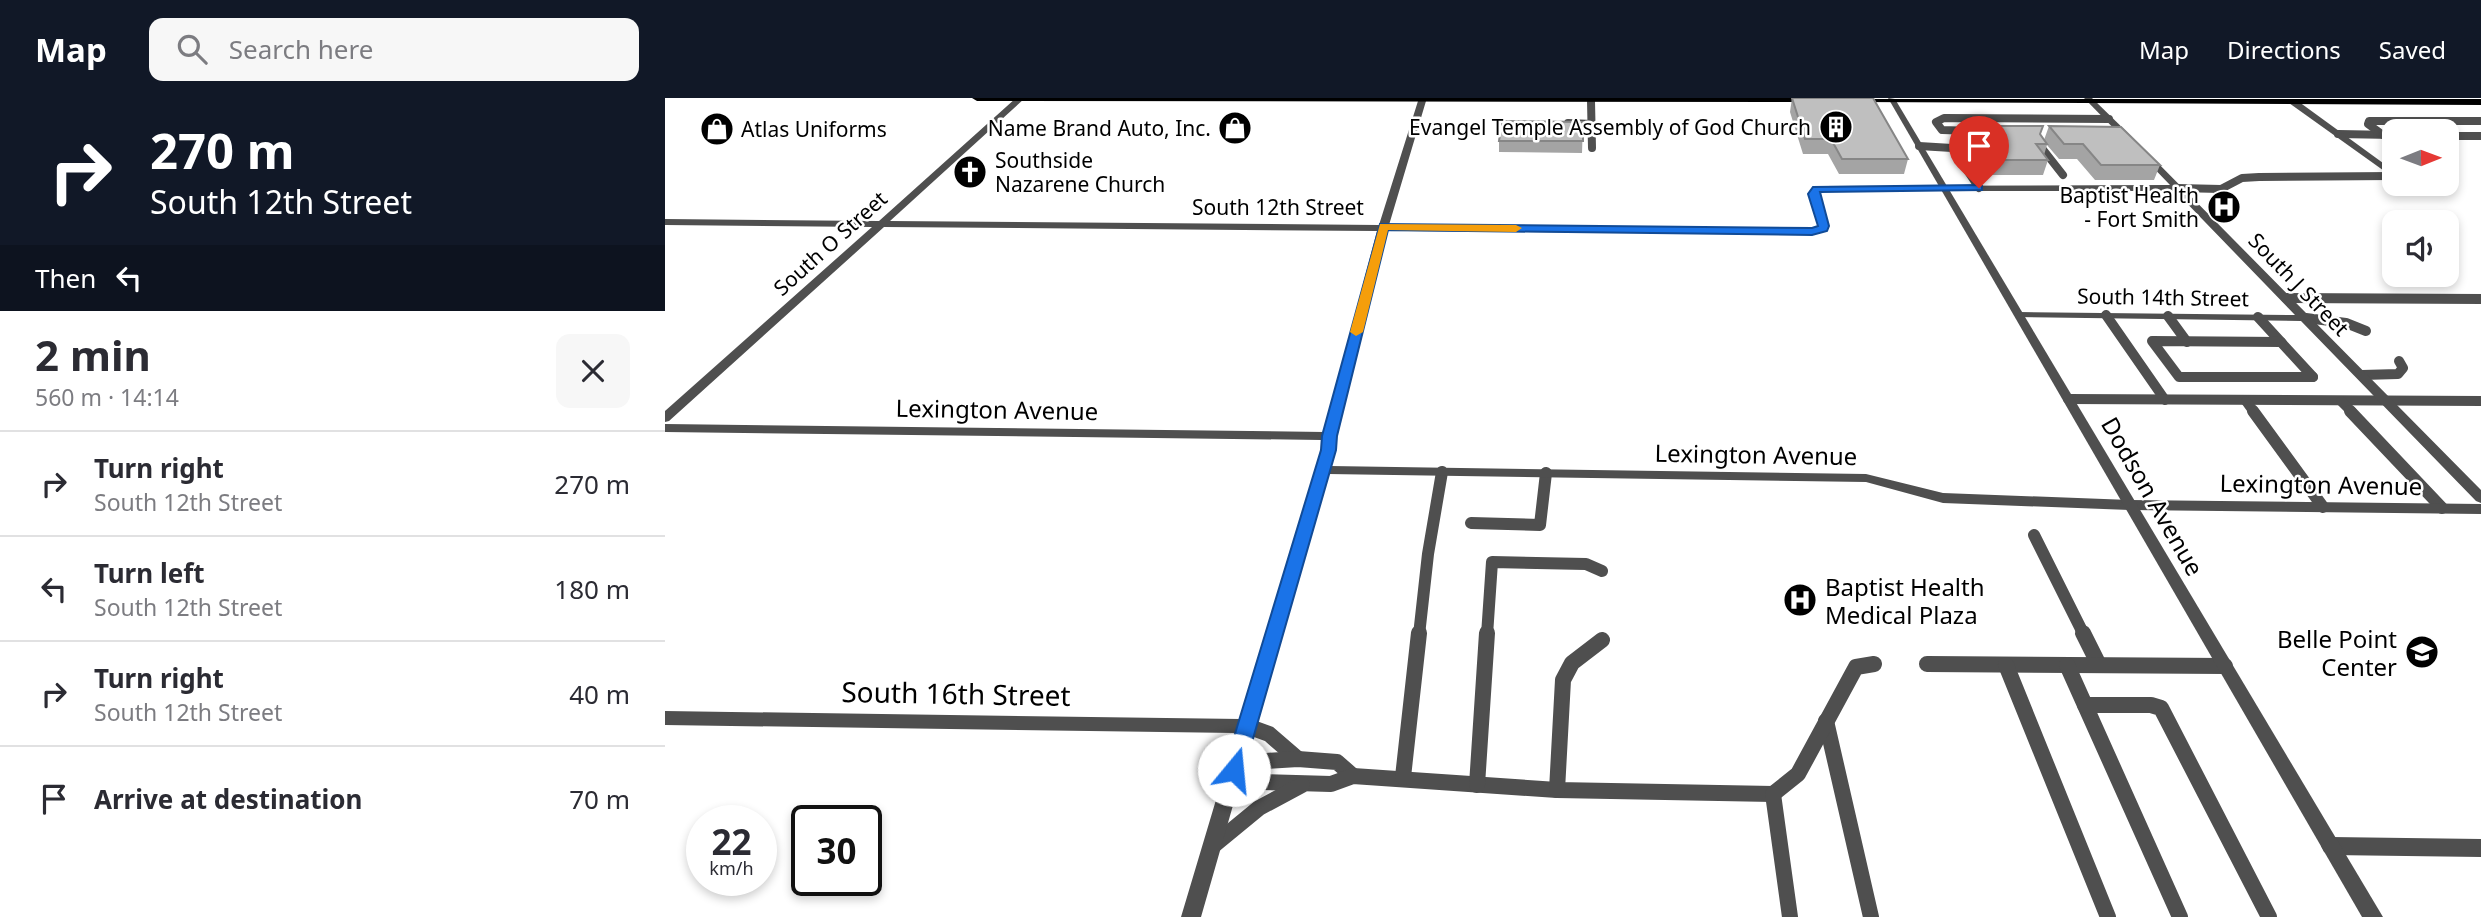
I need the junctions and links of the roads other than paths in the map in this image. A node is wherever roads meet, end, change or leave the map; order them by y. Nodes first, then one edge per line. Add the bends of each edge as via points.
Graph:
1 (977, 98) edge
2 (1021, 98) edge
3 (1198, 99) edge
4 (1393, 99) edge
5 (1565, 99) edge
6 (1770, 99) edge
7 (1823, 99) edge
8 (1836, 99) edge
9 (1891, 99) edge
10 (1961, 100) edge
11 (2089, 100) edge
12 (2190, 100) edge
13 (2248, 100) edge
14 (2290, 100) edge
15 (1422, 101) junction
16 (1591, 101) junction
17 (2481, 102) edge
18 (2085, 119) junction
19 (2382, 121) edge
20 (2459, 121) edge
21 (2481, 121) edge
22 (1556, 123) edge
23 (1592, 124) junction
24 (2112, 127) junction
25 (1988, 131) edge
26 (2096, 131) edge
27 (2338, 134) junction
28 (2382, 134) edge
29 (2382, 135) edge
30 (2459, 135) edge
31 (2481, 136) edge
32 (1919, 146) junction
33 (2041, 147) edge
34 (1592, 148) dead end
35 (2382, 166) edge
36 (2382, 175) edge
37 (2068, 181) junction
38 (1945, 188) junction
39 (1979, 188) junction
40 (2178, 188) junction
41 (665, 222) edge
42 (880, 225) junction
43 (1384, 227) junction
44 (2286, 298) junction
45 (2481, 299) edge
46 (2019, 315) junction
47 (2106, 315) junction
48 (2168, 316) junction
49 (2258, 317) junction
50 (2306, 318) junction
51 (2366, 331) dead end
52 (2187, 342) junction
53 (2281, 342) junction
54 (2399, 361) dead end
55 (2361, 375) junction
56 (2068, 398) junction
57 (2165, 400) junction
58 (2246, 401) junction
59 (2341, 401) junction
60 (2386, 401) junction
61 (2481, 401) edge
62 (665, 418) edge
63 (665, 428) edge
64 (1329, 436) junction
65 (1322, 470) junction
66 (1442, 472) junction
67 (1546, 473) junction
68 (2481, 498) edge
69 (2130, 505) junction
70 (2323, 507) junction
71 (2442, 508) junction
72 (2481, 509) edge
73 (1471, 523) dead end
74 (2034, 535) dead end
75 (1602, 571) dead end
76 (1602, 640) dead end
77 (1874, 664) dead end
78 (1927, 664) dead end
79 (2006, 665) junction
80 (2067, 665) junction
81 (2099, 665) junction
82 (2225, 666) junction
83 (2085, 705) junction
84 (665, 718) edge
85 (1826, 721) junction
86 (1247, 726) junction
87 (1299, 759) junction
88 (1252, 769) junction
89 (1234, 770) junction
90 (1353, 776) junction
91 (1403, 777) junction
92 (1305, 783) junction
93 (1477, 785) junction
94 (1557, 790) junction
95 (1773, 794) junction
96 (2331, 846) junction
97 (1211, 848) junction
98 (2481, 848) edge
99 (1191, 917) edge
100 (1790, 917) edge
101 (1871, 917) edge
102 (2108, 917) edge
103 (2180, 917) edge
104 (2269, 917) edge
105 (2373, 917) edge

1 - 2 main road
2 - 3 main road
2 - 42 street, South O Street
3 - 4 main road
4 - 15 main road
5 - 15 main road
5 - 16 main road
6 - 7 main road
6 - 16 main road
8 - 9 main road
9 - 10 main road
9 - 32 street, Dodson Avenue
10 - 11 main road
11 - 12 main road
11 - 24 street, South J Street
12 - 13 main road
13 - 14 main road
14 - 17 main road
14 - 27 street
15 - 43 street
16 - 23 lane
18 - 24 lane
18 - 25 lane via 1936,121 1947,131
18 - 26 lane
19 - 28 lane via 2368,124
20 - 21 lane
22 - 23 lane
23 - 34 lane
24 - 40 street, South J Street
27 - 29 lane
27 - 35 street
30 - 31 lane
32 - 38 street, Dodson Avenue
32 - 39 lane via 1952,148
33 - 37 lane
36 - 40 lane via 2242,178 2221,188
37 - 39 street, South 12th Street
37 - 40 street, South 12th Street
38 - 39 street, South 12th Street
38 - 43 street, South 12th Street via 1817,189 1813,194 1824,226 1812,231
38 - 46 street, Dodson Avenue
40 - 44 street, South J Street
41 - 42 street, South 12th Street
42 - 43 street, South 12th Street
42 - 62 street, South O Street
43 - 64 street
44 - 45 lane
44 - 50 street, South J Street
46 - 47 street, South 14th Street
46 - 56 street, Dodson Avenue
47 - 48 street, South 14th Street
47 - 57 lane
48 - 49 street, South 14th Street
48 - 52 lane
49 - 50 street, South 14th Street
49 - 53 lane
50 - 51 lane via 2346,323
50 - 55 street, South J Street
52 - 53 lane
52 - 53 lane via 2152,341 2179,377 2313,377
54 - 55 lane via 2403,368 2398,374
55 - 60 street, South J Street
56 - 57 lane
56 - 69 street, Dodson Avenue
57 - 58 lane
58 - 59 lane
58 - 70 lane
59 - 60 lane
59 - 71 lane
60 - 61 lane
60 - 68 street, South J Street
63 - 64 street, Lexington Avenue
64 - 65 street
65 - 66 street, Lexington Avenue
65 - 86 street
66 - 67 street, Lexington Avenue
66 - 91 lane
67 - 69 street, Lexington Avenue via 1866,478 1943,498
67 - 73 lane via 1540,525
69 - 70 street, Lexington Avenue
69 - 82 street, Dodson Avenue
70 - 71 street, Lexington Avenue
71 - 72 street, Lexington Avenue
74 - 81 lane
75 - 93 lane via 1586,564 1492,562
76 - 94 lane via 1572,663 1563,680
77 - 85 lane via 1856,667
78 - 79 lane
79 - 80 lane
79 - 102 lane
80 - 81 lane
80 - 83 lane
81 - 82 lane
82 - 96 street, Dodson Avenue
83 - 103 lane
83 - 104 lane via 2161,708
84 - 86 street, South 16th Street
85 - 95 lane via 1798,774
85 - 101 lane
86 - 87 lane via 1277,736
86 - 89 street
87 - 88 lane via 1266,761
87 - 90 lane via 1338,762
88 - 89 lane
88 - 92 lane via 1262,782
89 - 97 street
90 - 91 lane
90 - 92 lane via 1331,784
91 - 93 lane
92 - 97 lane via 1259,808
93 - 94 lane
94 - 95 lane
95 - 100 lane
96 - 98 street
96 - 105 street, Dodson Avenue
97 - 99 street

